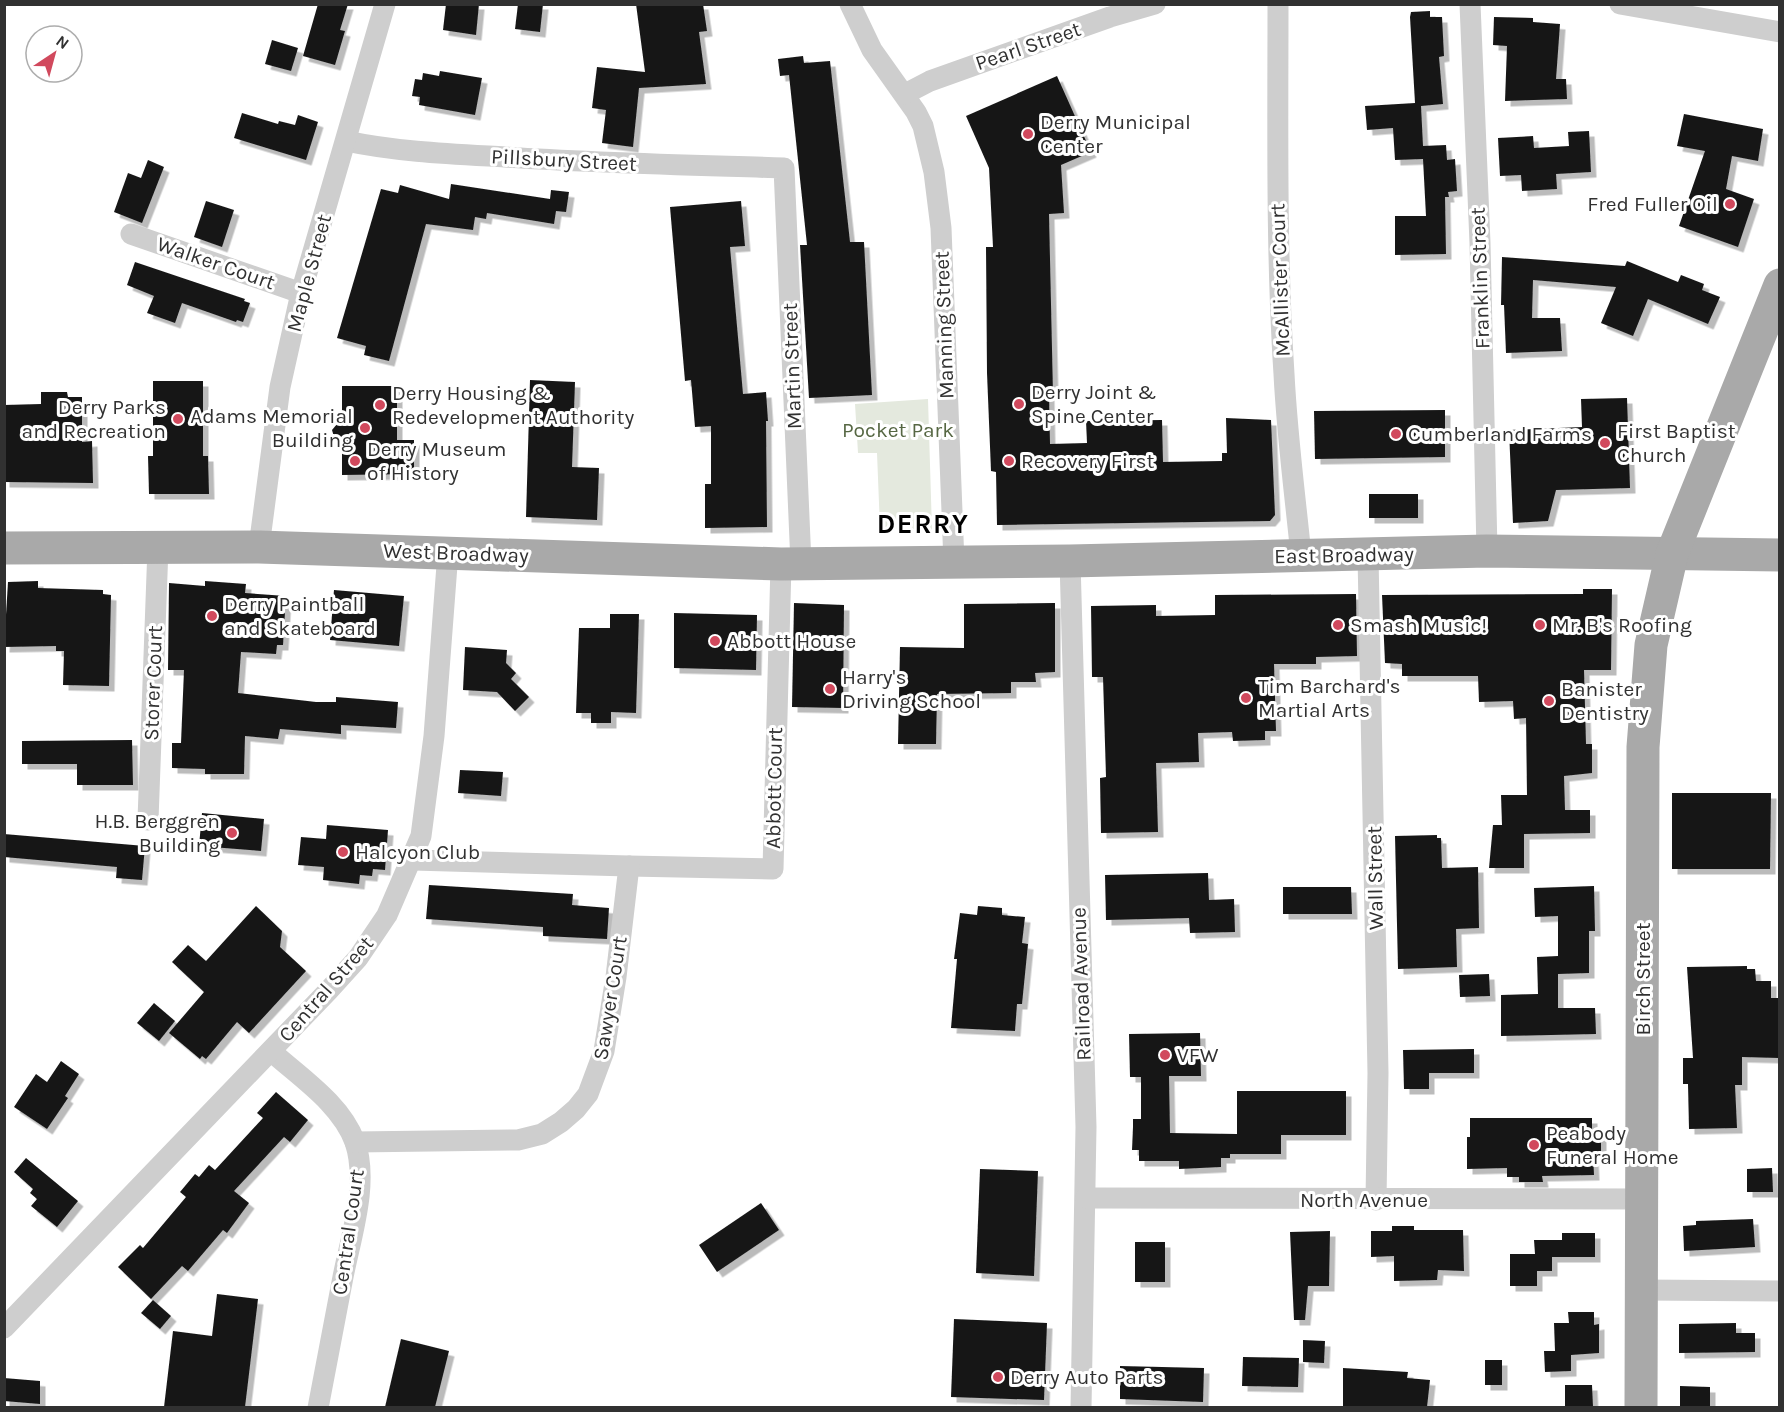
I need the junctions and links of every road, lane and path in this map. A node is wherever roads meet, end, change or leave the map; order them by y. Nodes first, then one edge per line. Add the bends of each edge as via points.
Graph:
1 (385, 4) edge
2 (850, 4) edge
3 (1155, 4) edge
4 (1278, 4) edge
5 (1470, 4) edge
6 (1620, 4) edge
7 (1779, 32) edge
8 (904, 94) junction
9 (346, 141) junction
10 (784, 168) joint
11 (131, 234) dead end
12 (1779, 285) edge
13 (301, 293) junction
14 (158, 547) junction
15 (259, 547) junction
16 (4, 548) edge
17 (1487, 551) junction
18 (448, 552) junction
19 (1672, 554) junction
20 (1301, 555) junction
21 (1368, 555) junction
22 (1779, 555) edge
23 (1070, 561) junction
24 (954, 562) junction
25 (908, 563) joint
26 (791, 564) junction
27 (148, 820) dead end
28 (412, 860) junction
29 (629, 866) junction
30 (272, 1052) junction
31 (355, 1142) junction
32 (1086, 1198) junction
33 (1642, 1199) junction
34 (1376, 1200) junction
35 (1642, 1290) junction
36 (1779, 1291) edge
37 (4, 1328) edge
38 (318, 1407) edge
39 (1081, 1407) edge
40 (1641, 1407) edge

1 - 9 street, Maple Street
2 - 8 street, Manning Street via 872,50
3 - 8 street, Pearl Street via 930,81
4 - 20 street, McAllister Court via 1280,304
5 - 17 street, Franklin Street
6 - 7 street
8 - 24 street, Manning Street via 923,126 929,147 941,228
9 - 10 street, Pillsbury Street via 390,149 625,165
9 - 13 street, Maple Street
10 - 26 street, Martin Street
11 - 13 street, Walker Court
12 - 19 main road, Birch Street
13 - 15 street, Maple Street via 280,387
14 - 15 main road, West Broadway
14 - 16 main road, West Broadway
14 - 27 street, Storer Court
15 - 18 main road, West Broadway
17 - 19 main road, East Broadway
17 - 21 main road, East Broadway
18 - 26 main road, West Broadway
18 - 28 street, Central Street via 430,778 421,836
19 - 22 main road, East Broadway
19 - 33 main road, Birch Street via 1649,654 1643,747
20 - 21 main road, East Broadway
20 - 23 main road, East Broadway
21 - 34 street, Wall Street via 1378,1073
23 - 24 main road, East Broadway
23 - 32 street, Railroad Avenue
24 - 25 main road, East Broadway
25 - 26 main road, West Broadway
26 - 29 street, Abbott Court via 774,764 773,869
28 - 29 street
28 - 30 street, Central Street via 387,915 365,948
29 - 31 street, Sawyer Court via 604,1050 588,1095 576,1109 542,1134 518,1140
30 - 31 street, Central Court via 330,1105
30 - 37 street, Central Street
31 - 38 street, Central Court via 359,1187
32 - 34 street, North Avenue
32 - 39 street, Railroad Avenue
33 - 34 street, North Avenue
33 - 35 main road, Birch Street
35 - 36 street
35 - 40 main road, Birch Street

